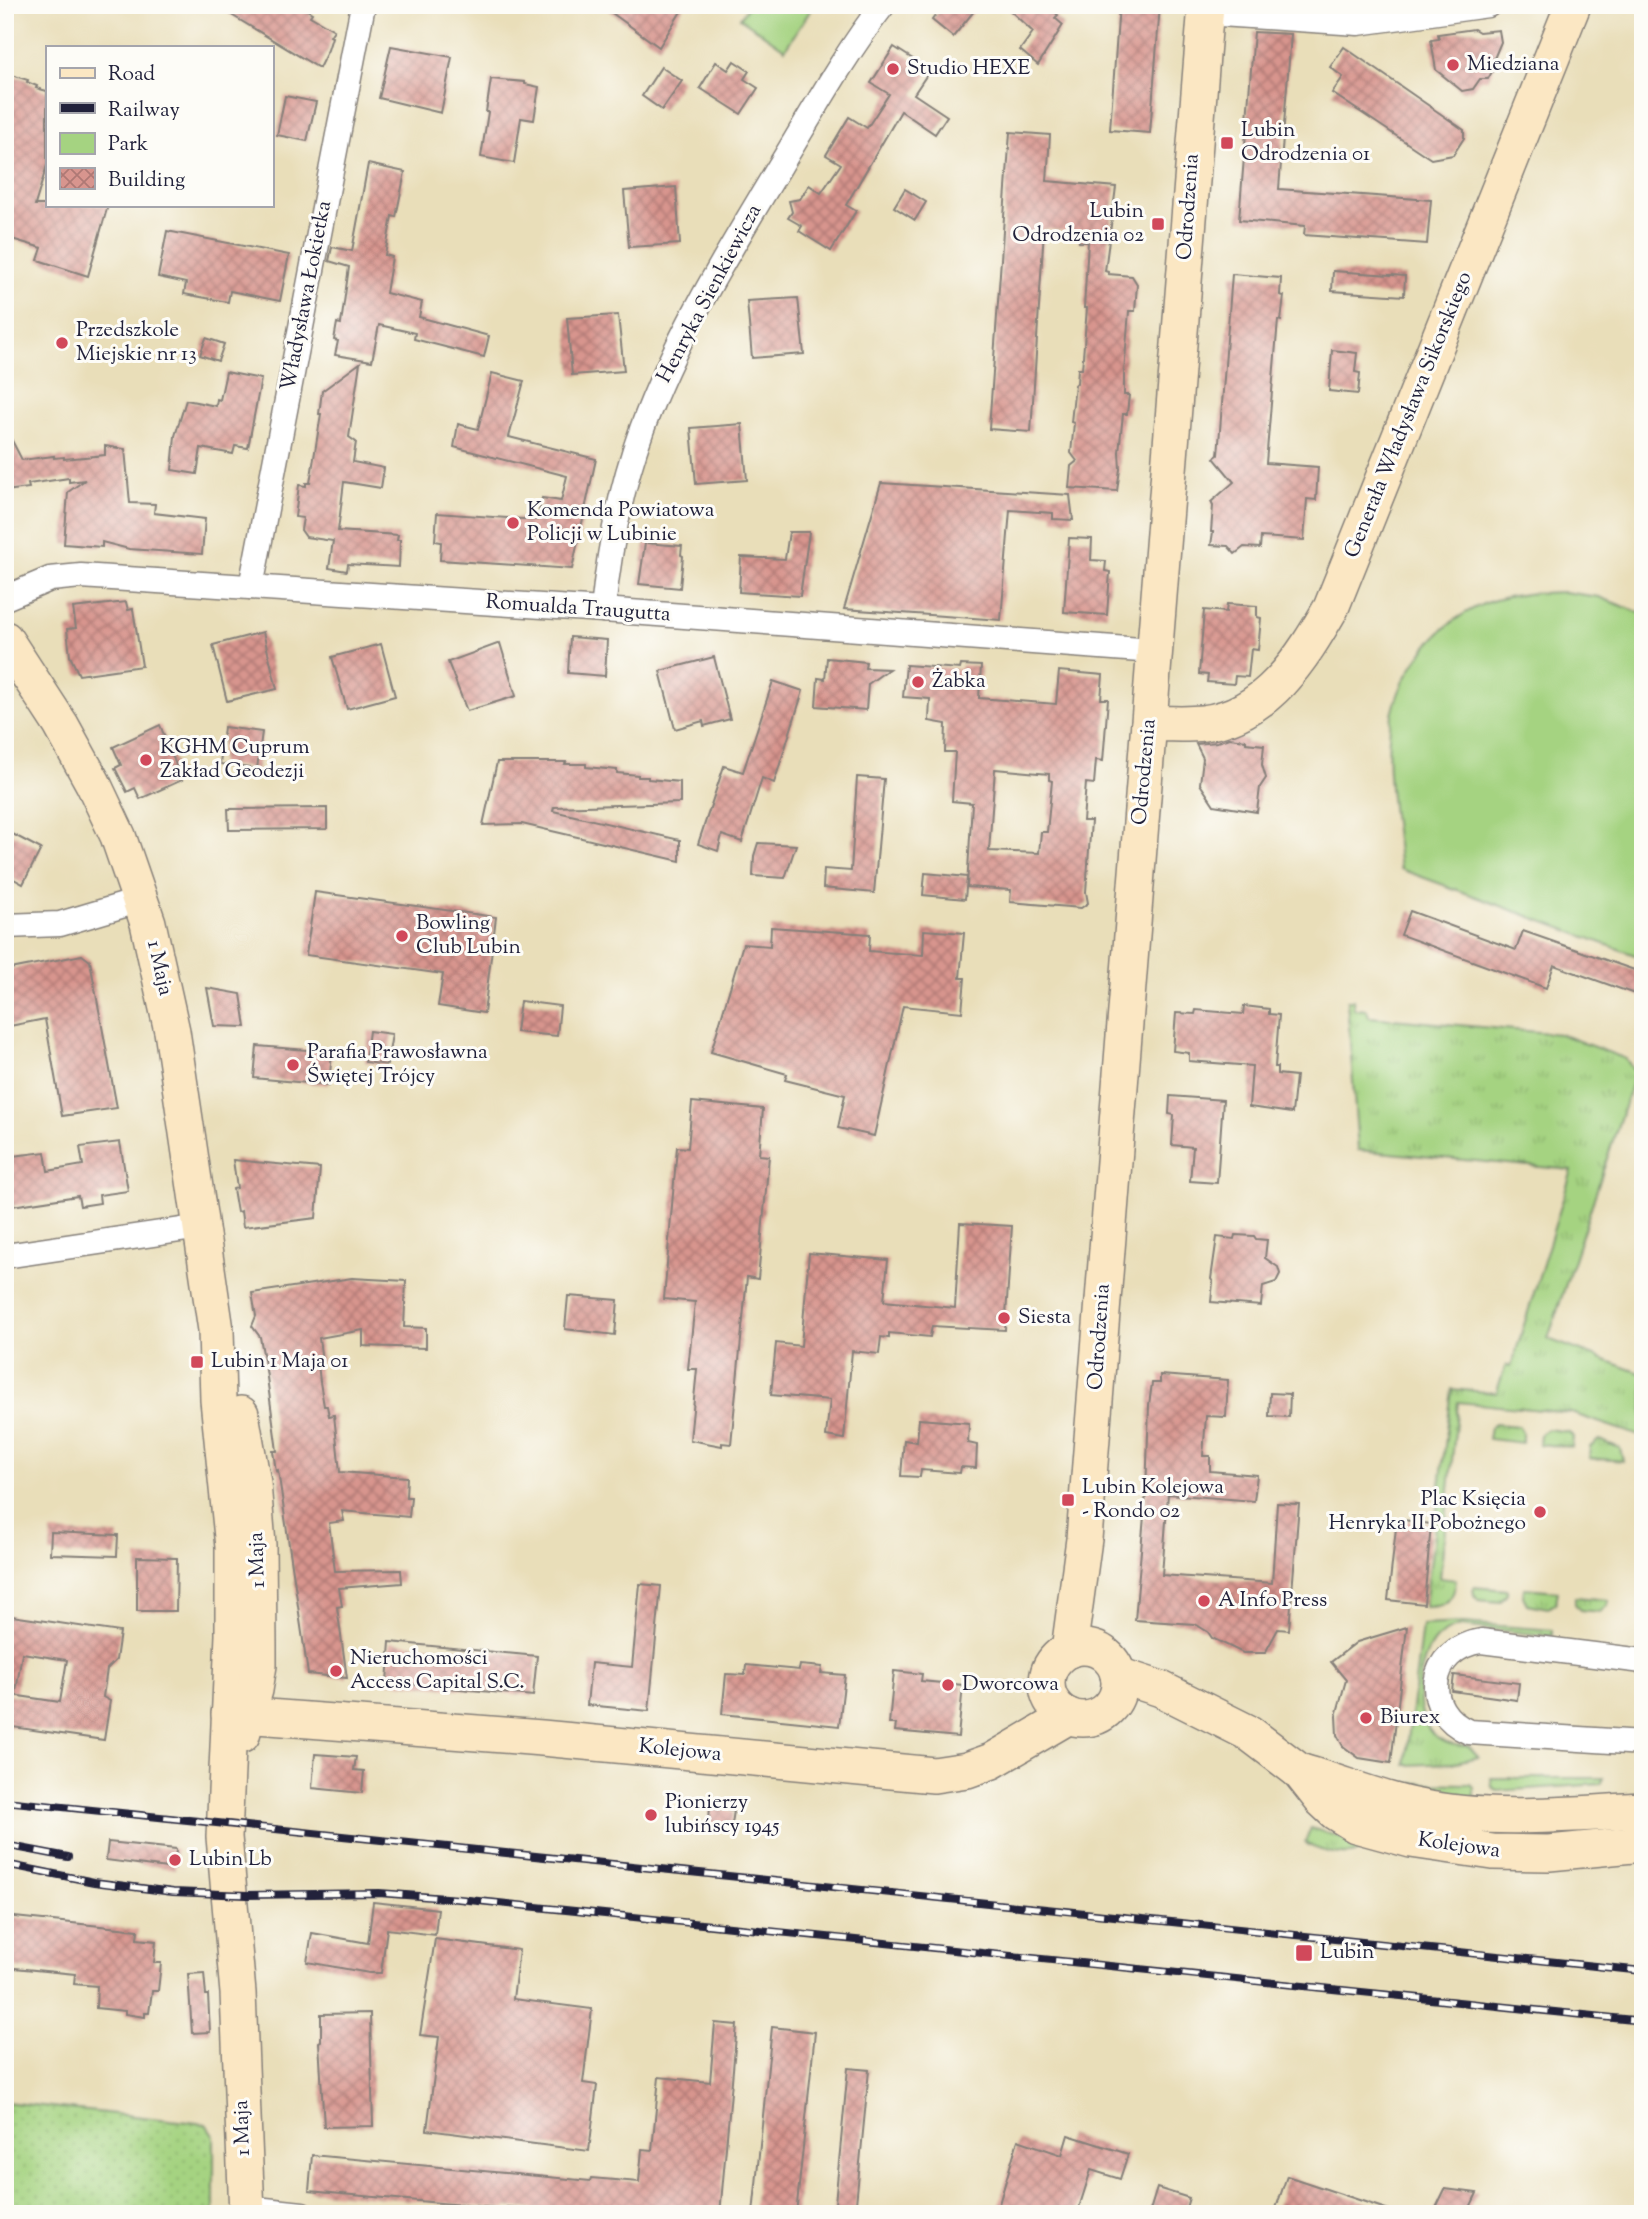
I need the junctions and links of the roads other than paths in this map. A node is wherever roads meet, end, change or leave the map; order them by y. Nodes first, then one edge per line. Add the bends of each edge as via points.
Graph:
1 (363, 5) edge
2 (883, 5) edge
3 (1488, 5) edge
4 (1573, 5) edge
5 (1205, 9) edge
6 (251, 587) junction
7 (5, 598) edge
8 (603, 610) junction
9 (5, 639) edge
10 (1154, 651) junction
11 (1149, 724) junction
12 (141, 900) junction
13 (5, 926) edge
14 (201, 1227) junction
15 (5, 1256) edge
16 (216, 1330) junction
17 (1643, 1661) edge
18 (259, 1665) junction
19 (1099, 1669) junction
20 (1059, 1706) junction
21 (238, 1715) junction
22 (366, 1723) junction
23 (1643, 1743) edge
24 (1299, 1771) junction
25 (1643, 1810) edge
26 (1643, 1844) edge
27 (247, 2211) edge
28 (302, 2214) edge

1 - 6 street, Władysława Łokietka
2 - 8 street, Henryka Sienkiewicza via 846,56 717,271 660,384 615,523
3 - 5 street via 1358,23
4 - 11 street, Generała Władysława Sikorskiego via 1331,608 1281,682 1255,704 1204,723
5 - 10 street, Odrodzenia
6 - 7 street, Romualda Traugutta via 65,576
6 - 8 street, Romualda Traugutta
8 - 10 street, Romualda Traugutta
9 - 12 street, 1 Maja via 93,783
10 - 11 street, Odrodzenia
11 - 19 street, Odrodzenia via 1084,1539
12 - 13 street via 60,923
12 - 14 street, 1 Maja via 172,1031
14 - 15 street
14 - 16 street, 1 Maja
16 - 18 street, 1 Maja via 237,1395 253,1483
16 - 21 street, 1 Maja via 233,1547
17 - 23 street via 1480,1641 1463,1645 1447,1657 1439,1668 1436,1690 1446,1716 1469,1732
18 - 21 street, 1 Maja
18 - 22 street, Kolejowa via 291,1702
19 - 20 street via 1104,1712 1081,1719
19 - 20 street via 1062,1654 1051,1668 1048,1686
19 - 24 street, Kolejowa via 1161,1689 1249,1733
20 - 22 street, Kolejowa via 992,1760 934,1775
21 - 22 street, Kolejowa
21 - 27 street, 1 Maja via 225,1791 224,1837 238,1993
24 - 25 street, Kolejowa via 1399,1802 1479,1815
24 - 26 street, Kolejowa via 1321,1799 1356,1825 1411,1840 1520,1854
27 - 28 street

